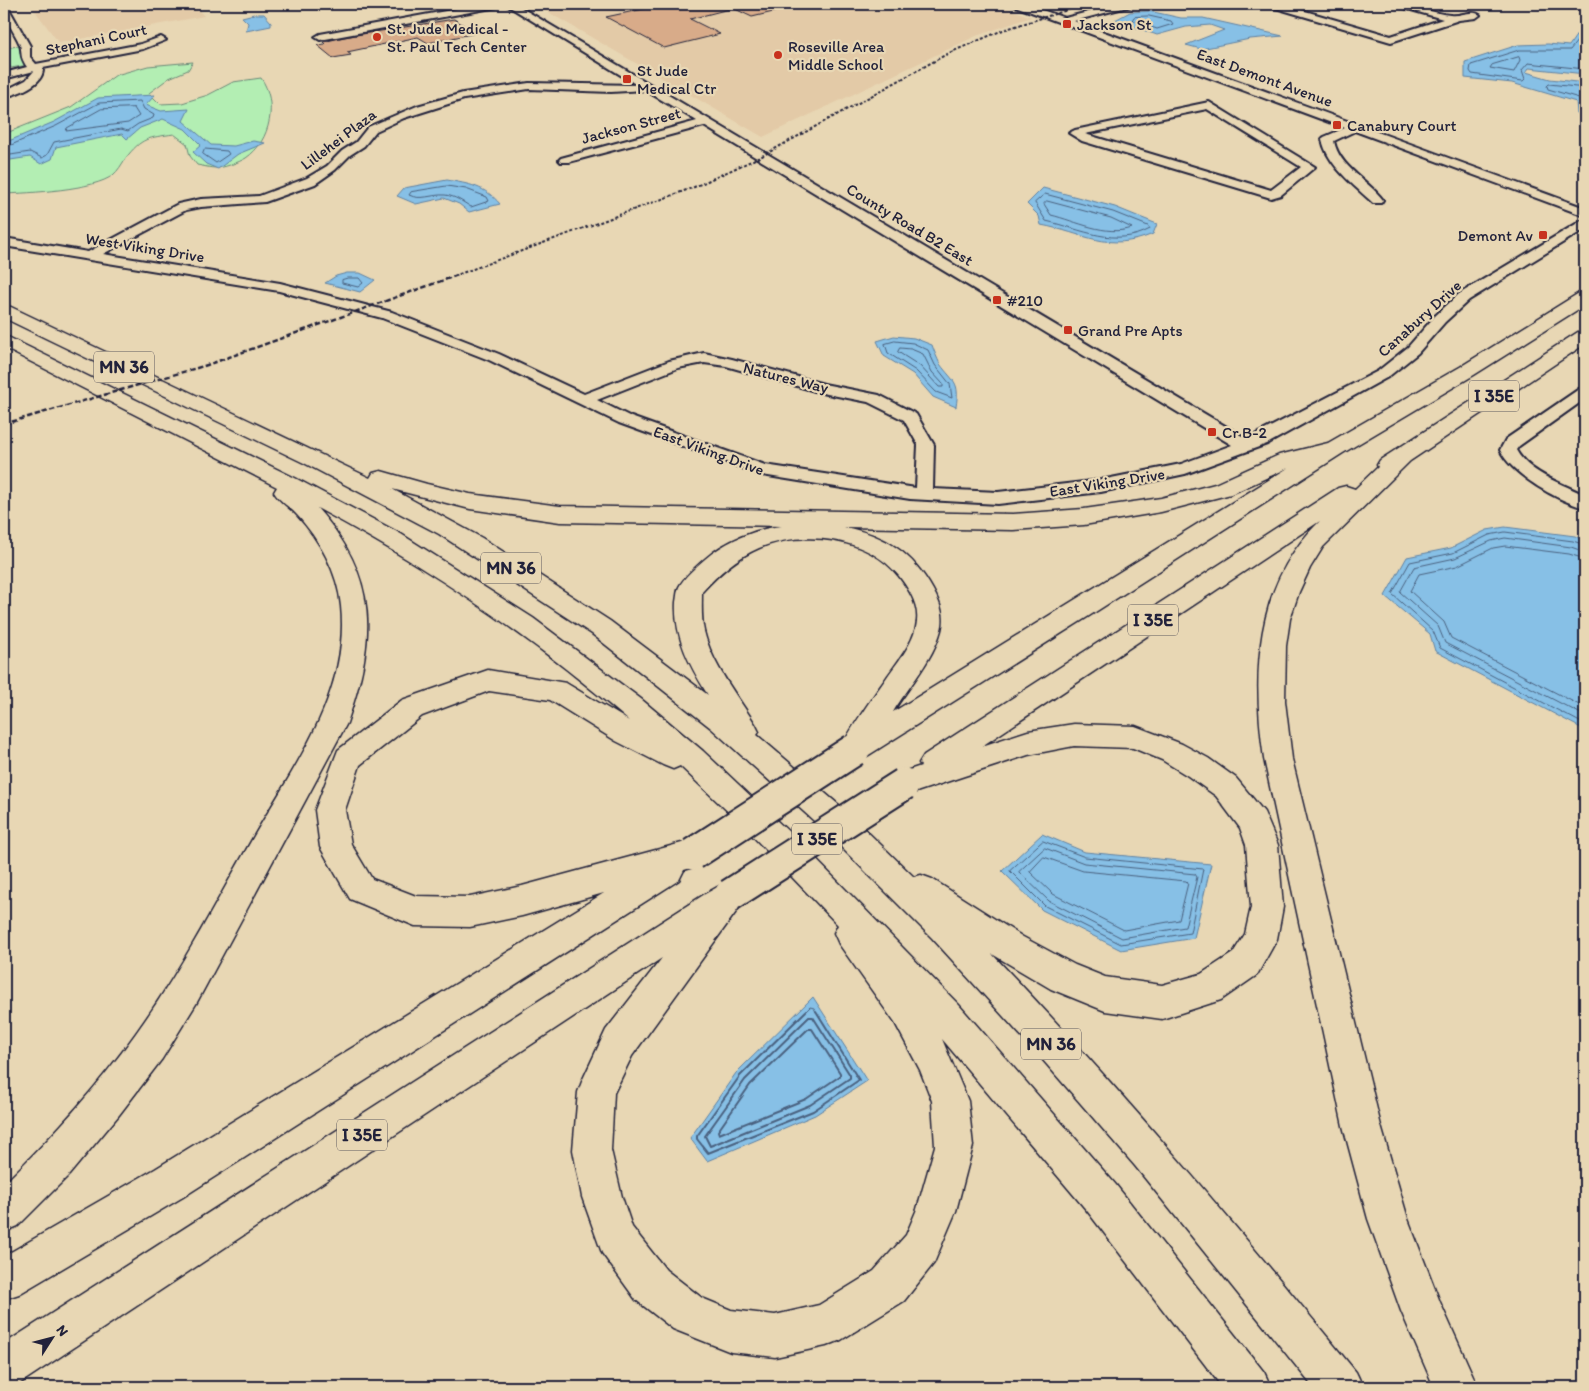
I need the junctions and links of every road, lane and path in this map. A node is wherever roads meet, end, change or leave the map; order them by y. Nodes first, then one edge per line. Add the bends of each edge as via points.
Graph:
1 (484, 4) edge
2 (496, 4) edge
3 (509, 4) edge
4 (1018, 4) edge
5 (1128, 4) edge
6 (1272, 4) edge
7 (1400, 4) edge
8 (4, 7) edge
9 (474, 7) junction
10 (1476, 15) dead end
11 (1453, 19) junction
12 (1065, 21) junction
13 (320, 37) dead end
14 (161, 40) dead end
15 (41, 67) junction
16 (4, 76) edge
17 (647, 87) junction
18 (4, 94) edge
19 (706, 122) junction
20 (1355, 127) junction
21 (565, 160) dead end
22 (1340, 162) junction
23 (1309, 167) junction
24 (1377, 200) dead end
25 (1585, 212) edge
26 (1585, 224) edge
27 (4, 242) edge
28 (90, 256) junction
29 (280, 287) joint
30 (1585, 297) edge
31 (4, 310) edge
32 (1585, 336) edge
33 (4, 341) edge
34 (1585, 392) edge
35 (584, 400) junction
36 (243, 425) junction
37 (1246, 446) junction
38 (1335, 448) junction
39 (221, 450) junction
40 (1402, 456) junction
41 (924, 494) junction
42 (1585, 502) edge
43 (858, 746) junction
44 (755, 749) junction
45 (709, 774) junction
46 (904, 784) junction
47 (685, 858) junction
48 (878, 862) junction
49 (818, 881) junction
50 (725, 900) junction
51 (4, 1212) edge
52 (4, 1279) edge
53 (4, 1369) edge
54 (1249, 1387) edge
55 (1341, 1387) edge
56 (1456, 1387) edge

1 - 9 street
2 - 9 street
3 - 17 street, County Road B2 East
4 - 12 street, East Demont Avenue
5 - 12 street
6 - 11 street via 1391,39
7 - 11 street
8 - 15 street via 25,46 31,66
9 - 13 street
10 - 11 street
12 - 20 street, East Demont Avenue
14 - 15 street, Stephani Court
15 - 16 street, Stephani Court
15 - 18 street via 36,76 17,90
17 - 19 street, County Road B2 East
17 - 28 street, Lillehei Plaza via 616,90 532,87 441,102 372,129 360,144 311,182 261,199 182,206
19 - 21 street, Jackson Street
19 - 37 street, County Road B2 East
20 - 22 street via 1328,139 1328,145
20 - 25 street, East Demont Avenue
22 - 23 street
22 - 24 street
23 - 23 street via 1209,105 1075,134 1271,194
26 - 37 street, Canabury Drive via 1464,297 1413,350 1383,374
27 - 28 street, West Viking Drive
28 - 29 street, West Viking Drive
29 - 35 street, East Viking Drive via 387,315 494,357
30 - 38 highway, I 35E
31 - 36 highway, MN 36
32 - 40 highway, I 35E
33 - 39 highway, MN 36
34 - 42 street via 1512,443 1508,450 1522,468
35 - 41 street, East Viking Drive via 625,420 762,470
35 - 41 street, Natures Way via 674,364 704,358 873,398 910,417 926,445
36 - 38 highway via 404,486 483,504 560,514 1040,521 1118,513 1192,498 1223,489 1288,460
36 - 44 highway, MN 36 via 357,480 474,544 601,629
37 - 41 street, East Viking Drive via 1185,469 1101,486 998,498
38 - 43 highway, I 35E
39 - 45 highway, MN 36 via 354,517 464,584 599,680
39 - 51 highway via 291,496 311,514 337,552 352,588 355,614 355,641 345,690 333,723 311,765 184,992 149,1046 81,1132
40 - 46 highway, I 35E
40 - 56 highway via 1316,540 1300,564 1286,590 1276,620 1270,652 1269,688 1278,759 1362,1126 1388,1219 1422,1311
43 - 44 highway via 921,650 931,622 924,595 902,561 858,538 807,529 753,541 728,553 690,589 688,612 698,650
43 - 47 highway, I 35E, bridge
44 - 48 highway, MN 36
45 - 47 highway via 626,733 556,690 488,680 412,708 348,758 330,810 336,847 361,888 415,910 470,912
45 - 49 highway, MN 36
46 - 48 highway via 1028,743 1074,735 1135,737 1172,752 1226,787 1254,821 1266,876 1267,906 1260,939 1245,964 1209,988 1162,1002 1105,994 1063,977 1011,948
46 - 50 highway, I 35E, bridge
47 - 52 highway, I 35E via 169,1183
48 - 55 highway, MN 36 via 1072,1066
49 - 50 highway via 862,951 907,1011 934,1060 950,1101 954,1146 936,1211 920,1249 889,1286 826,1325 775,1336 731,1331 688,1314 651,1285 616,1239 602,1197 592,1150 596,1092 619,1043
49 - 54 highway, MN 36 via 897,962 1049,1133 1146,1252
50 - 53 highway, I 35E

